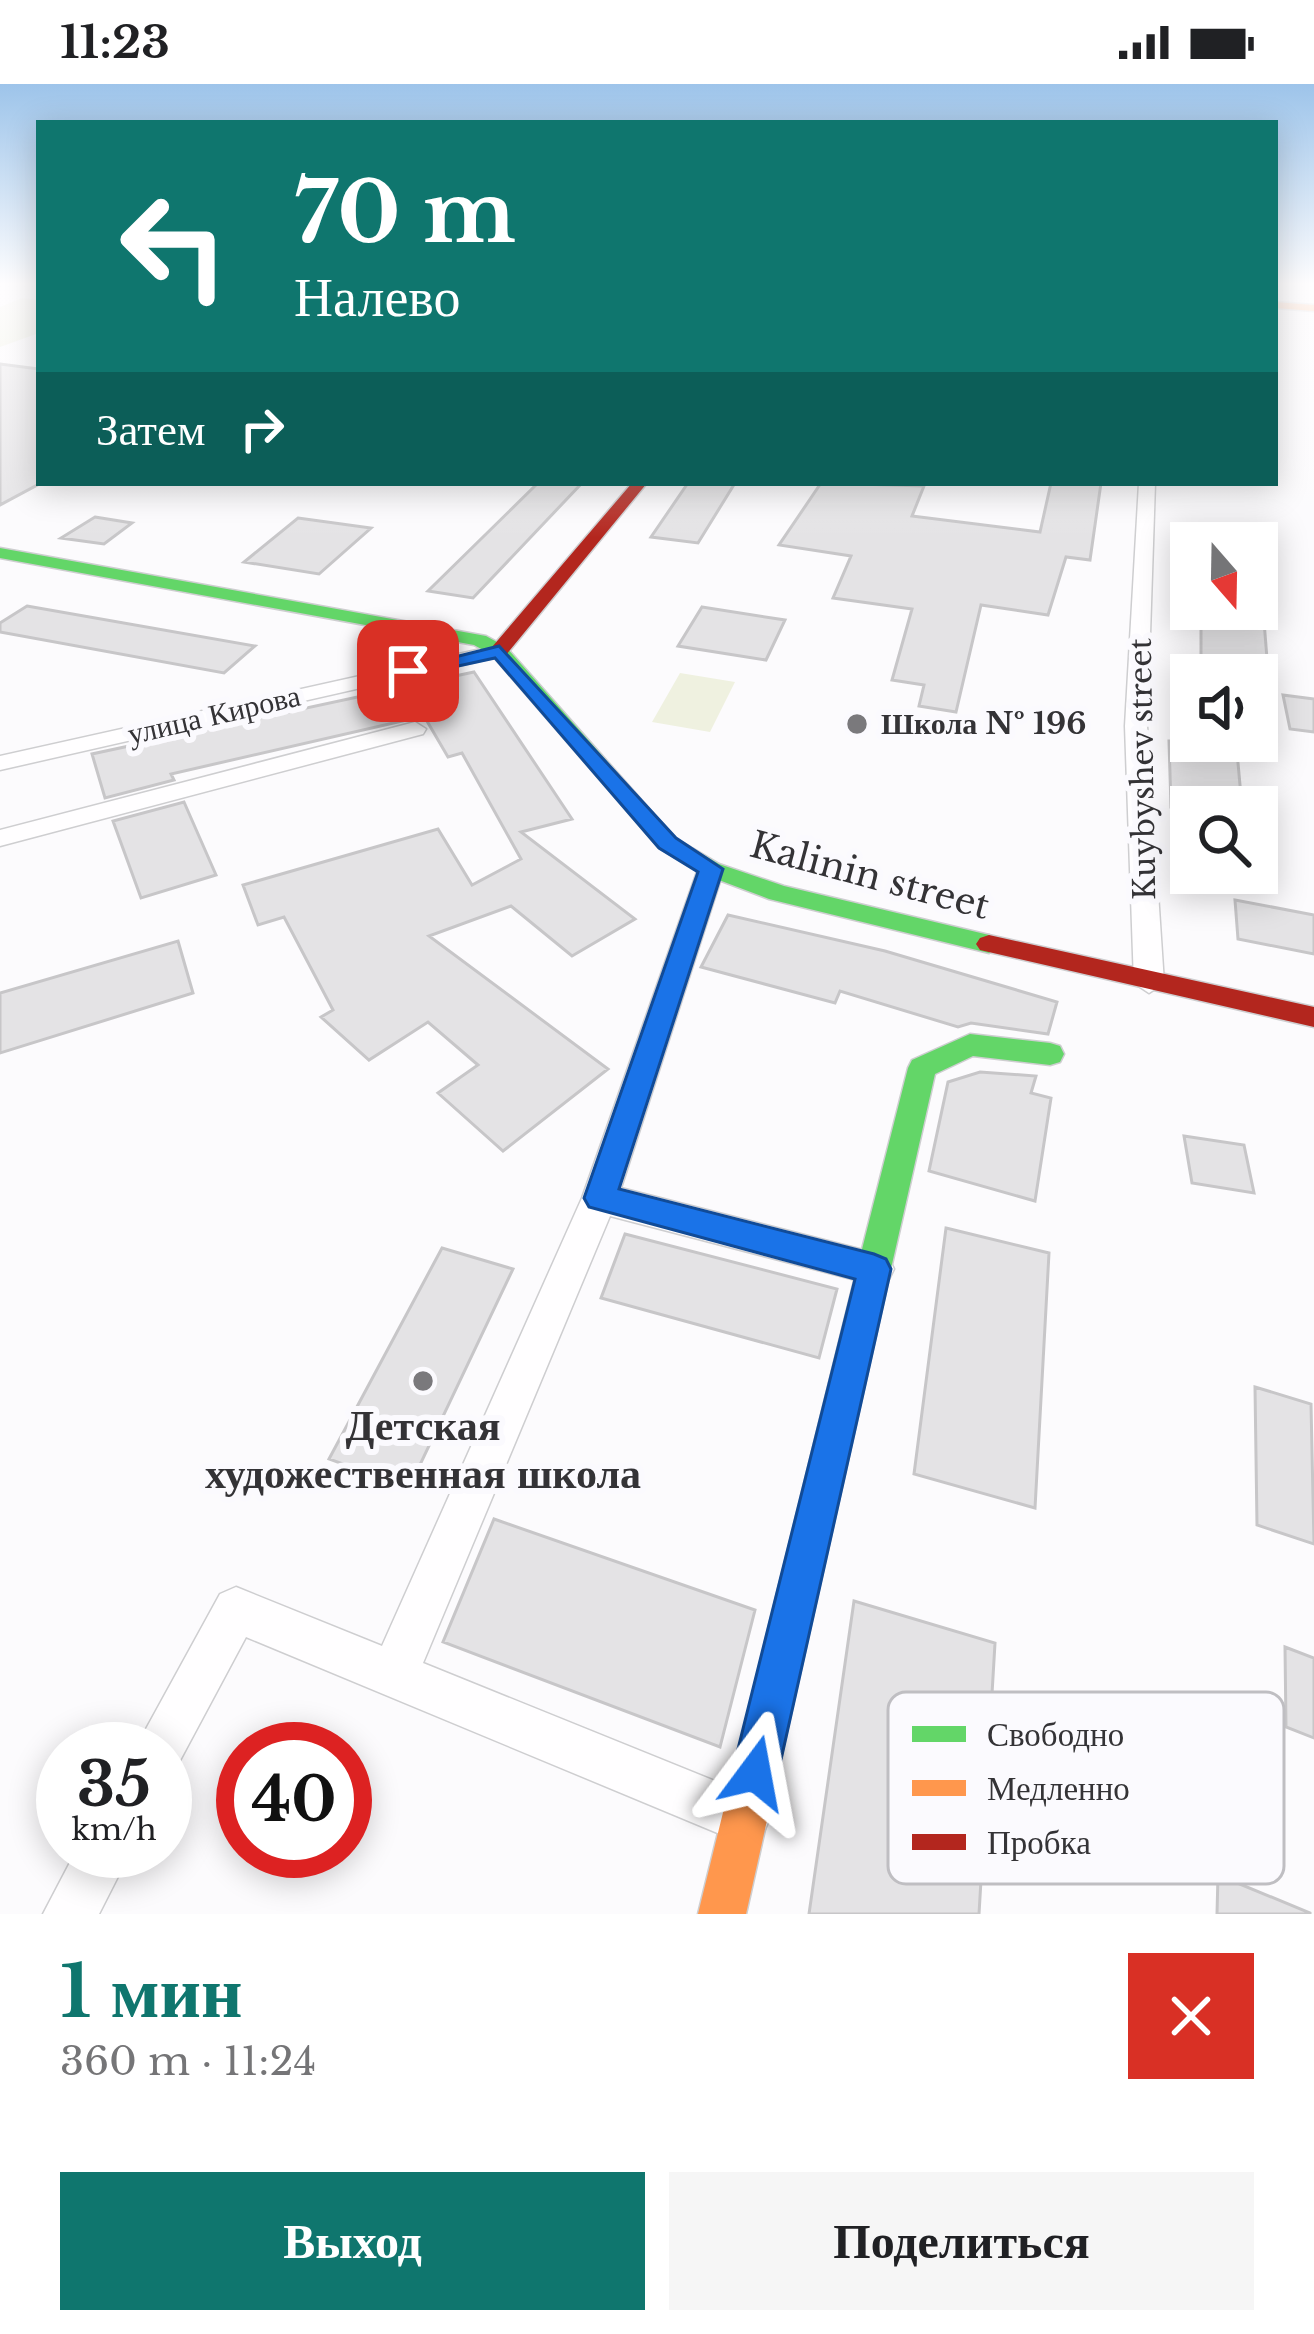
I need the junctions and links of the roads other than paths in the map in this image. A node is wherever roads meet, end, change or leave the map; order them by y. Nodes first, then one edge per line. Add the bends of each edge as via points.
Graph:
1 (637, 486) edge
2 (1147, 486) edge
3 (0, 554) edge
4 (0, 567) edge
5 (71, 567) junction
6 (499, 651) junction
7 (415, 729) dead end
8 (0, 763) edge
9 (0, 838) edge
10 (711, 869) junction
11 (1149, 983) junction
12 (1314, 1017) edge
13 (1050, 1054) dead end
14 (600, 1198) junction
15 (874, 1269) junction
16 (394, 1674) junction
17 (175, 1722) edge
18 (744, 1818) junction
19 (90, 1878) edge
20 (70, 1914) edge
21 (722, 1914) edge

1 - 6 main road
2 - 11 street, Kuybyshev street via 1136,726
3 - 5 main road, Kalinin street
4 - 5 main road, Kalinin street
5 - 6 main road, Kalinin street via 451,632
6 - 8 street, улица Кирова
6 - 10 main road, Kalinin street via 667,843
7 - 9 street
10 - 11 main road, Kalinin street
10 - 14 street
11 - 12 main road, Kalinin street
13 - 15 main road via 970,1045 922,1069
14 - 15 street
14 - 16 street
15 - 18 main road
16 - 17 street via 236,1610
16 - 18 street
18 - 21 main road
19 - 20 street

